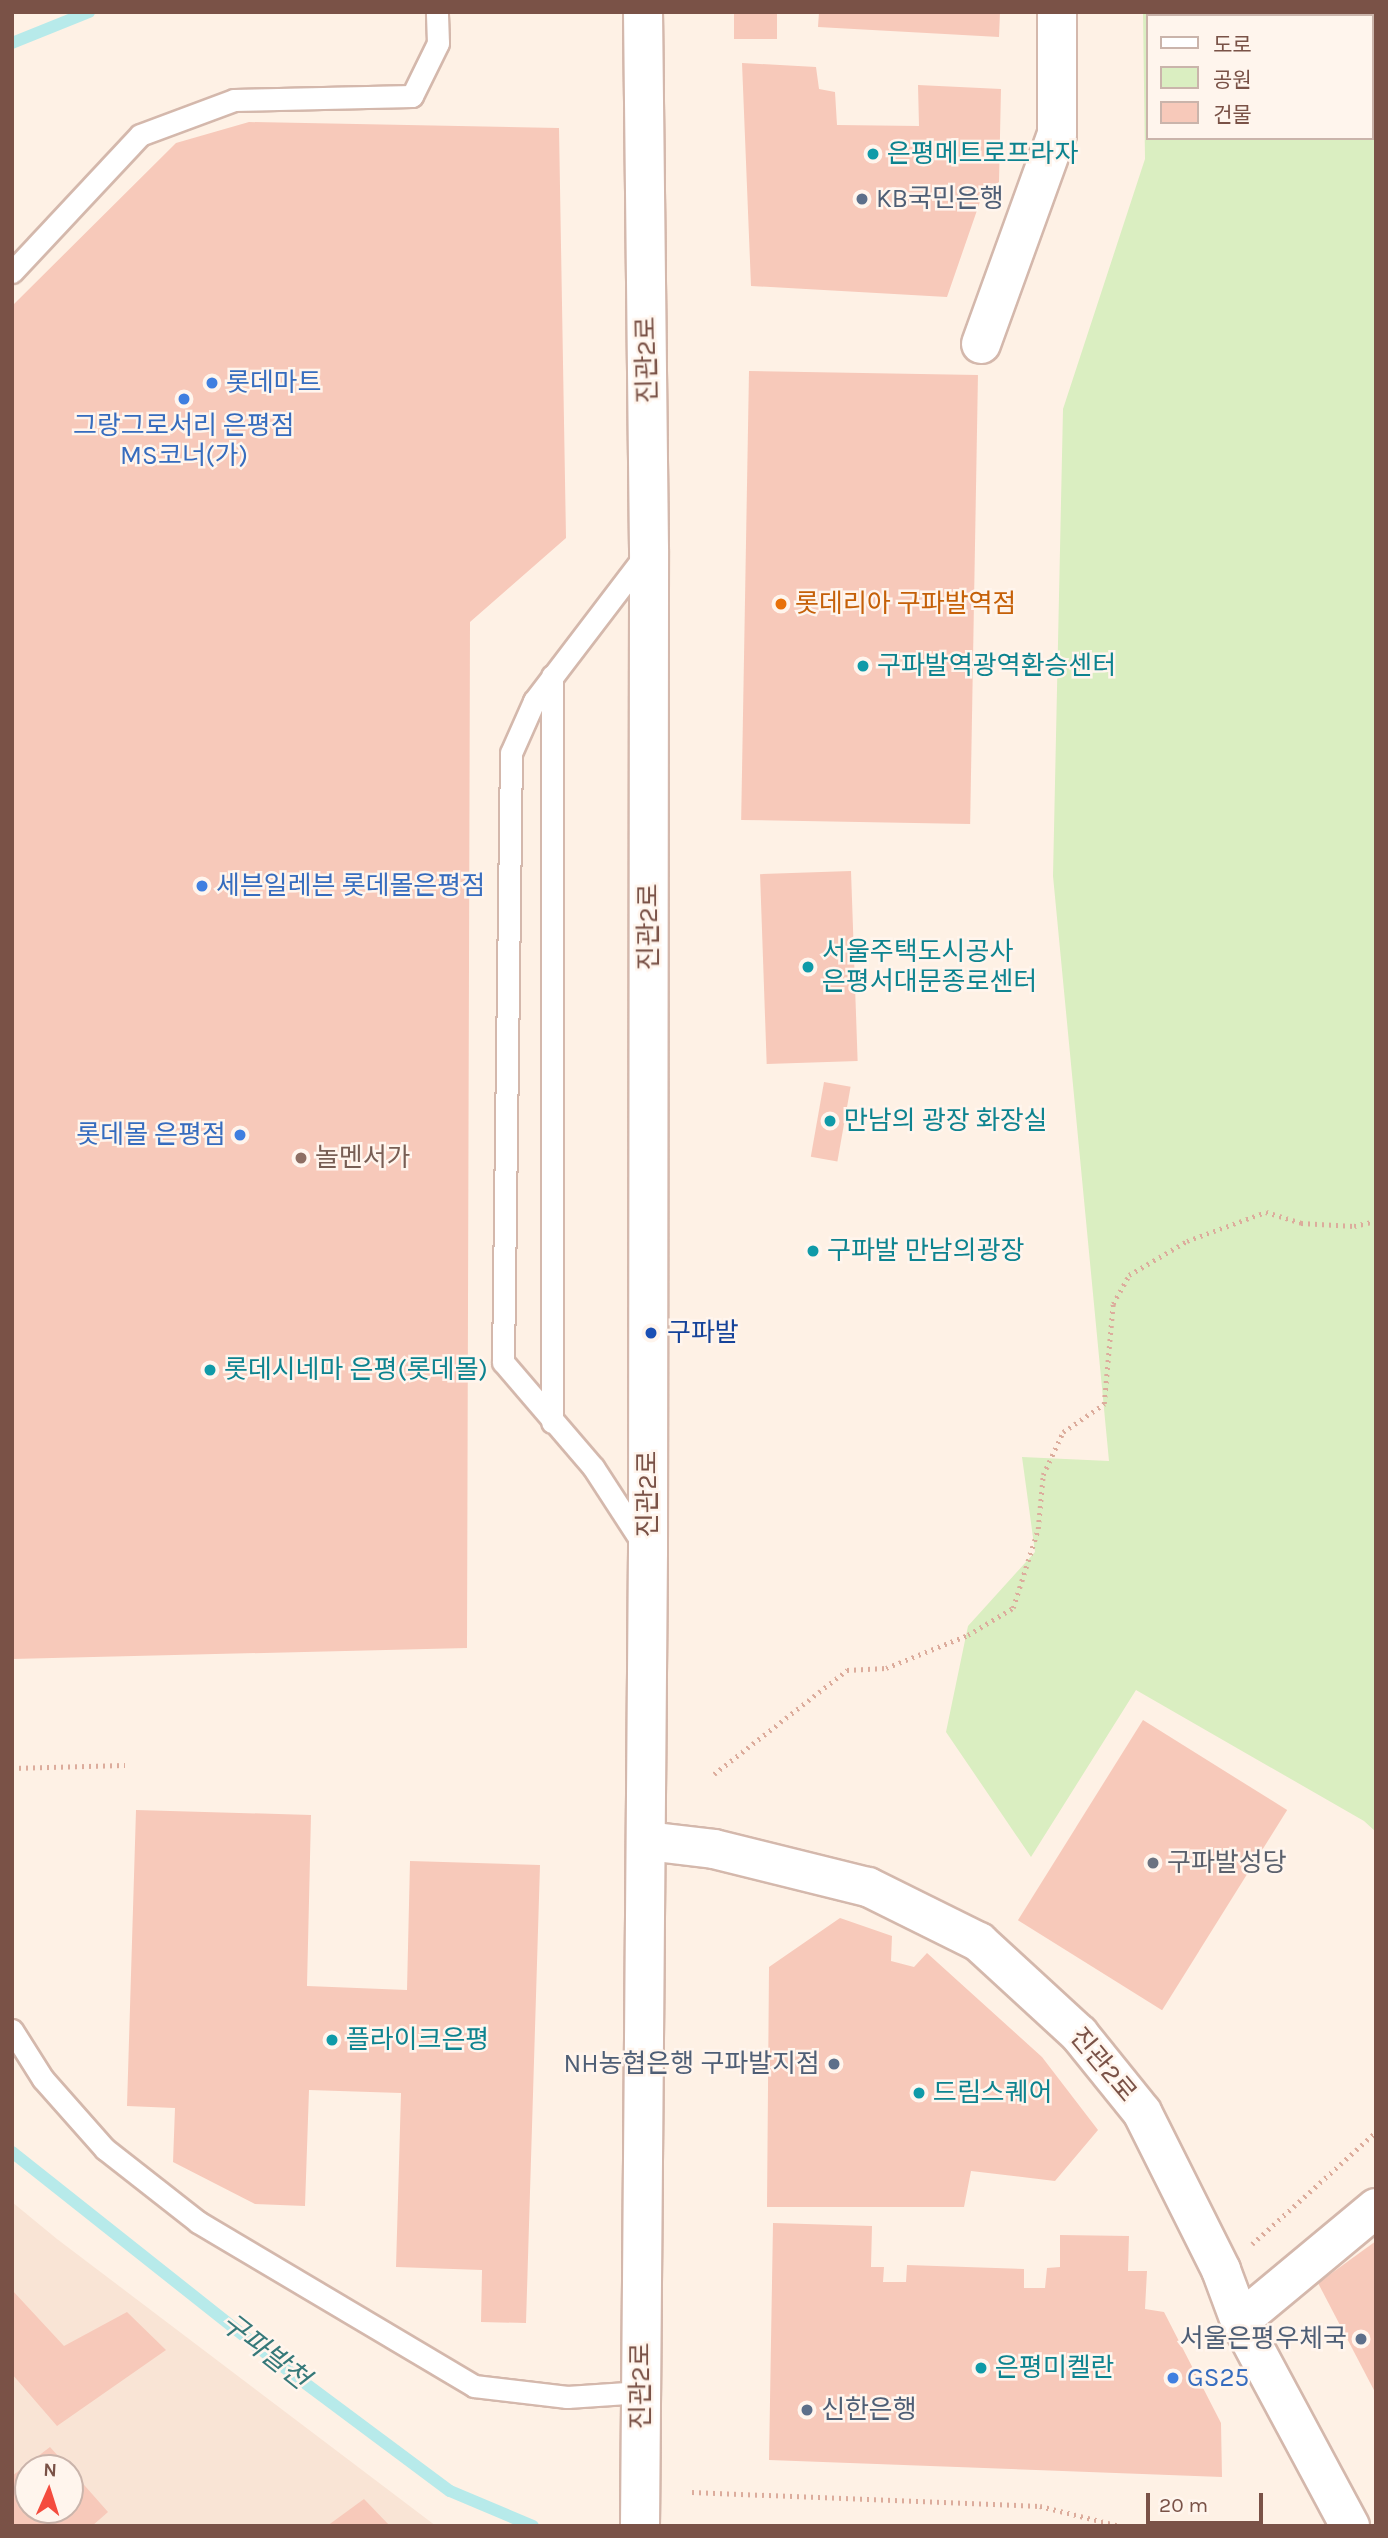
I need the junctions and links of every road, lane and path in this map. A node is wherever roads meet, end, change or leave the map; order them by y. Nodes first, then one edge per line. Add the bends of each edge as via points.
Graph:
1 (437, 12) edge
2 (643, 12) edge
3 (1057, 12) edge
4 (12, 272) edge
5 (981, 344) dead end
6 (649, 549) junction
7 (552, 676) junction
8 (1376, 1222) edge
9 (552, 1422) junction
10 (648, 1552) junction
11 (125, 1765) dead end
12 (12, 1768) edge
13 (714, 1774) dead end
14 (647, 1841) junction
15 (12, 2030) edge
16 (1376, 2132) edge
17 (1376, 2208) edge
18 (1248, 2246) dead end
19 (1240, 2322) junction
20 (642, 2392) junction
21 (692, 2492) dead end
22 (640, 2518) edge
23 (1120, 2526) edge
24 (1350, 2526) edge

1 - 4 lane via 438,43 412,96 234,100 140,135
2 - 6 street, 진관2로
3 - 5 street via 1057,134
6 - 7 lane
6 - 10 street, 진관2로
7 - 9 lane
7 - 9 lane via 534,701 511,752 503,1362
8 - 13 path via 1354,1226 1301,1223 1266,1212 1187,1241 1129,1275 1113,1304 1104,1404 1063,1432 1042,1475 1038,1530 1013,1608 968,1635 886,1668 846,1670
9 - 10 lane via 593,1467
10 - 14 street, 진관2로
11 - 12 path
14 - 19 street, 진관2로 via 714,1849 867,1887 979,1942 1079,2034 1142,2112 1221,2270
14 - 20 street, 진관2로
15 - 20 lane via 44,2079 104,2149 198,2222 474,2386 567,2397
16 - 18 path
17 - 19 street
19 - 24 street, 진관2로
20 - 22 street, 진관2로
21 - 23 path via 1040,2506

